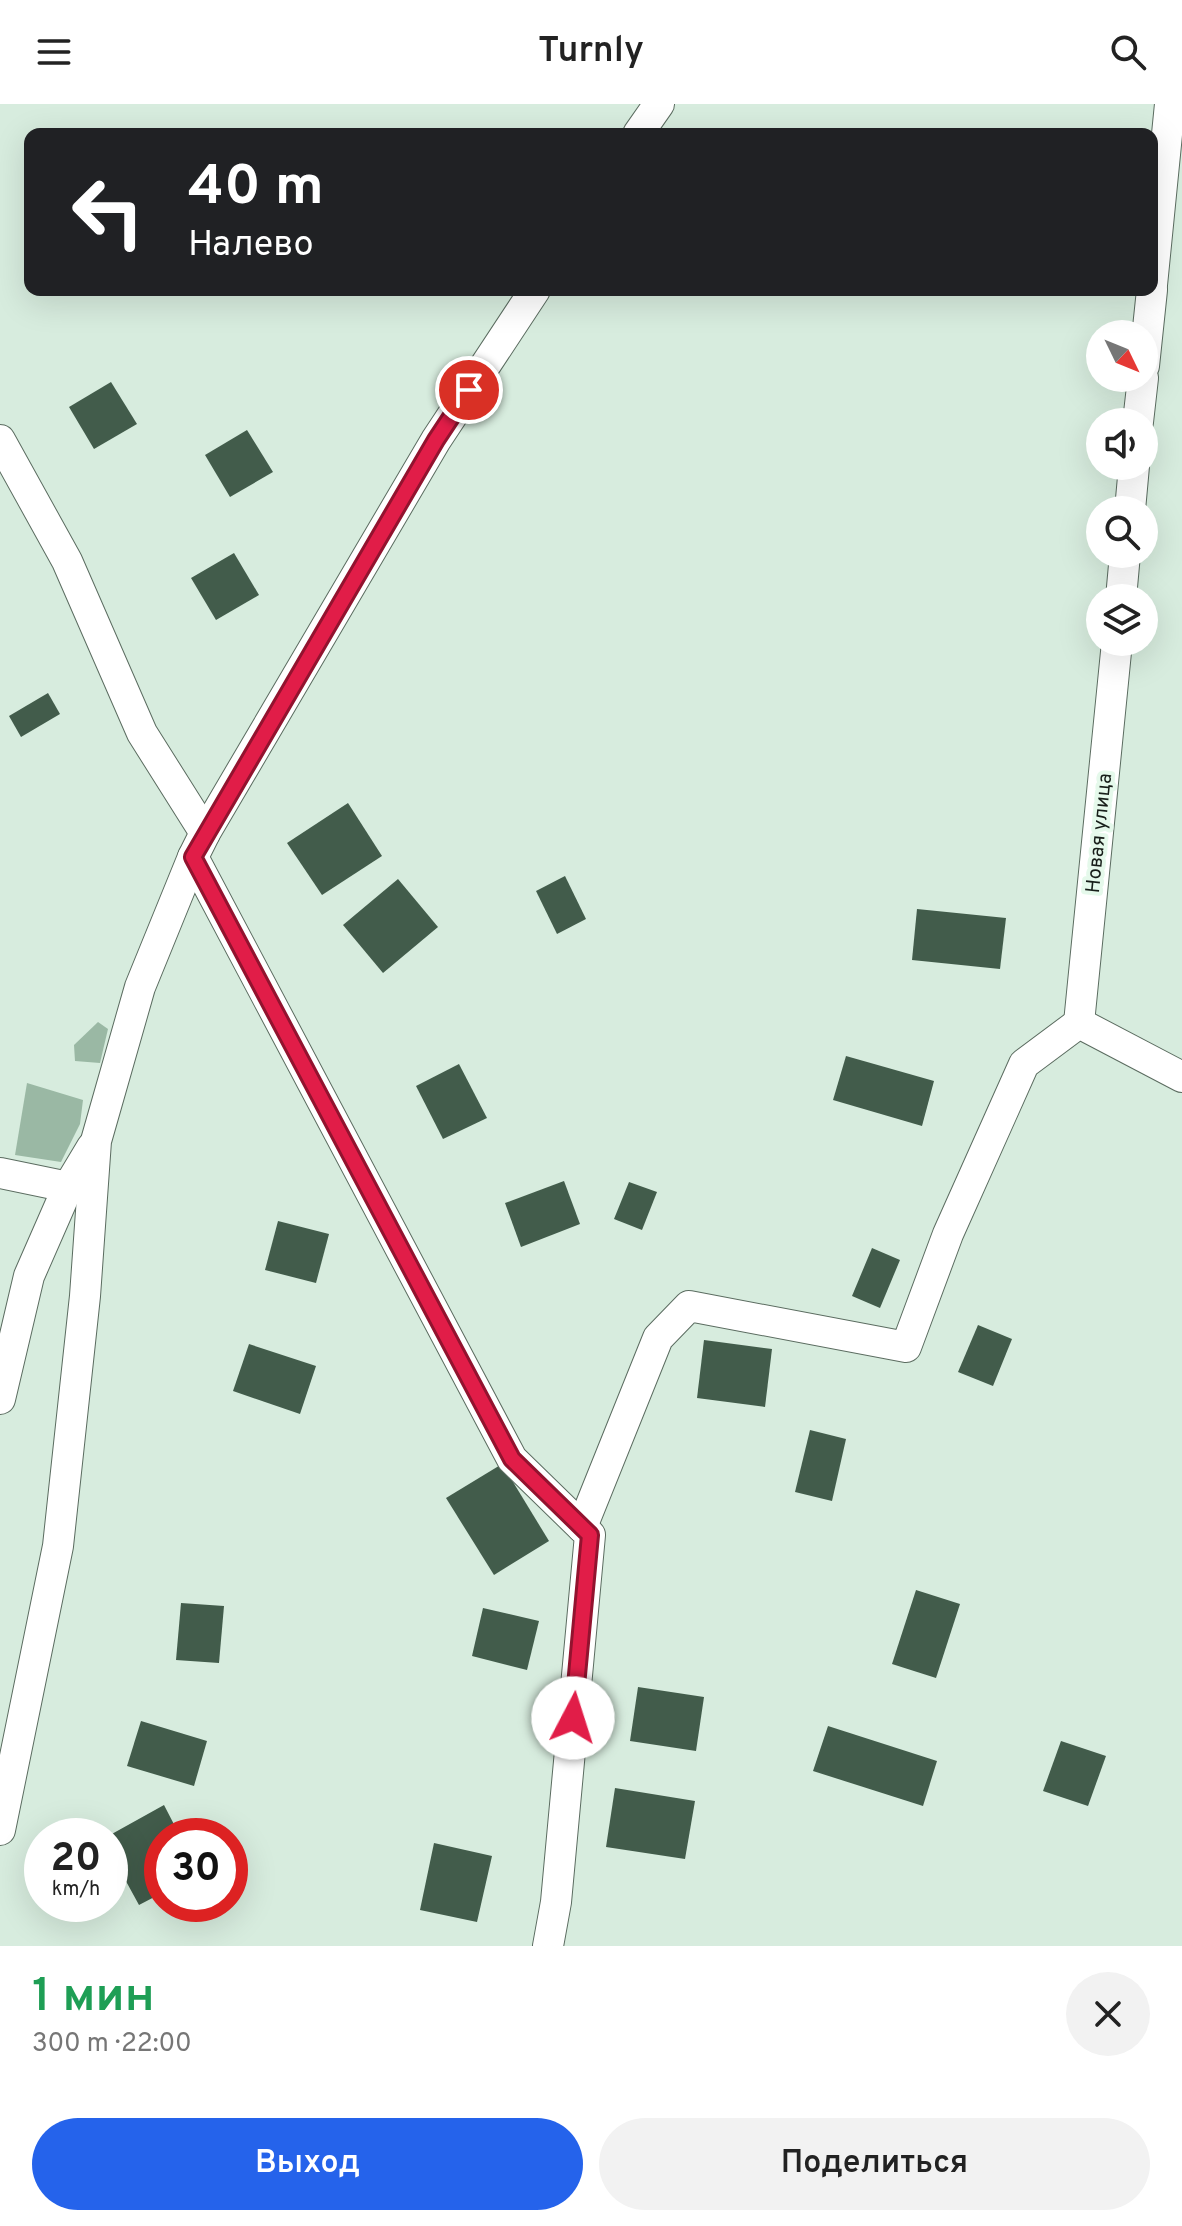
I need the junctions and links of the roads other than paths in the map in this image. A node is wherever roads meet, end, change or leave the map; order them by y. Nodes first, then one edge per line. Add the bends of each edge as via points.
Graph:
1 (659, 104) edge
2 (1170, 104) edge
3 (642, 128) edge
4 (1158, 227) edge
5 (531, 296) edge
6 (1151, 296) edge
7 (1149, 320) edge
8 (0, 440) edge
9 (1116, 656) edge
10 (199, 845) junction
11 (1079, 1023) junction
12 (1182, 1077) edge
13 (96, 1141) junction
14 (0, 1173) edge
15 (68, 1187) junction
16 (0, 1399) edge
17 (582, 1527) junction
18 (0, 1830) edge
19 (548, 1946) edge

1 - 3 street
2 - 4 street
5 - 10 street via 436,440
6 - 7 street
8 - 10 street via 67,561 142,733
9 - 11 street, Новая улица
10 - 13 street via 140,987
10 - 17 street via 512,1459
11 - 12 street
11 - 17 street via 1024,1064 948,1234 906,1347 689,1306 658,1338
13 - 15 street
13 - 18 street via 58,1546
14 - 15 street
15 - 16 street via 29,1276
17 - 19 street via 590,1535

